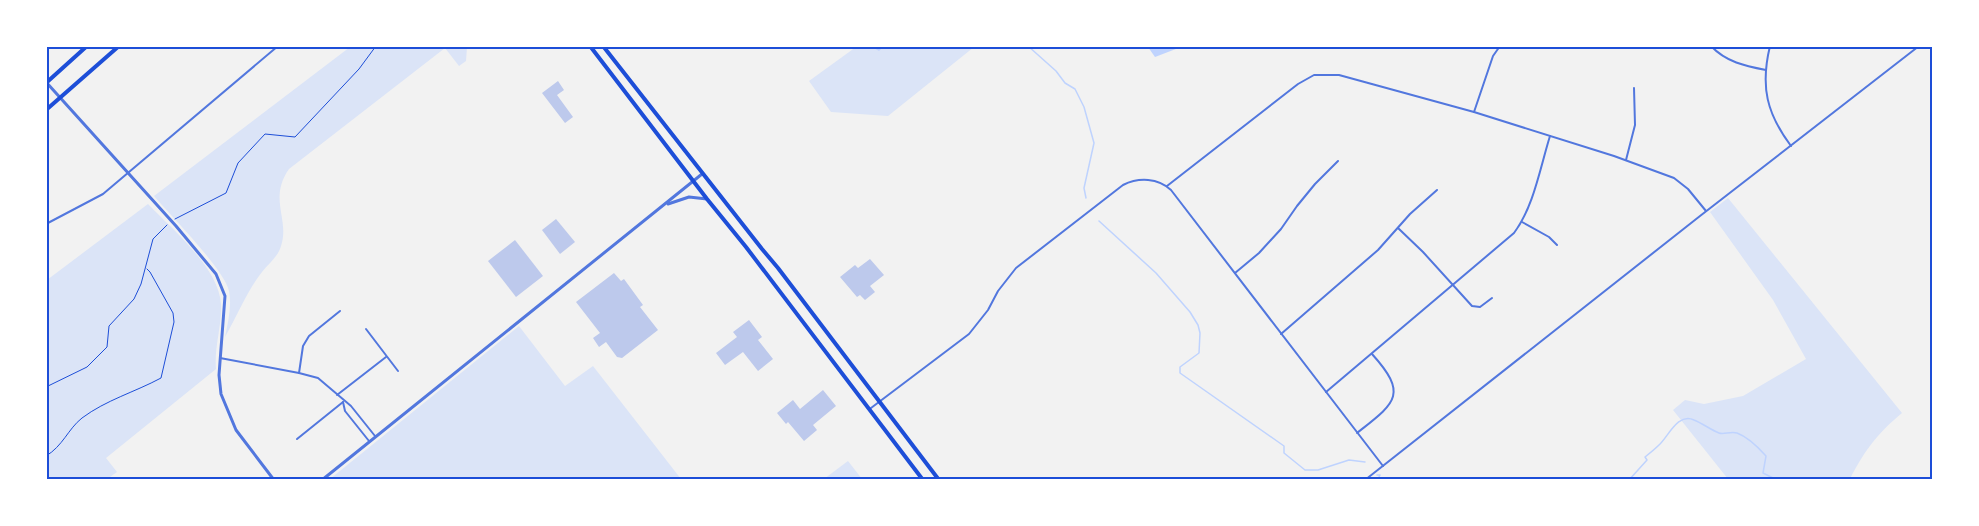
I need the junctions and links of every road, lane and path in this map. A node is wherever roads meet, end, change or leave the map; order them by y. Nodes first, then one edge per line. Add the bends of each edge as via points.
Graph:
1 (87, 46) edge
2 (119, 46) edge
3 (278, 46) edge
4 (376, 46) edge
5 (590, 46) edge
6 (603, 46) edge
7 (1500, 46) edge
8 (1711, 46) edge
9 (1770, 46) edge
10 (1919, 46) edge
11 (1766, 70) junction
12 (46, 82) edge
13 (1634, 88) dead end
14 (46, 110) edge
15 (1474, 112) junction
16 (1550, 136) junction
17 (1791, 146) junction
18 (1626, 160) junction
19 (1338, 161) dead end
20 (127, 174) junction
21 (702, 174) junction
22 (693, 182) junction
23 (1167, 187) junction
24 (1437, 190) dead end
25 (706, 199) junction
26 (664, 206) junction
27 (1706, 211) junction
28 (171, 221) junction
29 (1522, 222) junction
30 (46, 224) edge
31 (1398, 228) junction
32 (1557, 245) dead end
33 (145, 268) junction
34 (1235, 273) junction
35 (1452, 286) junction
36 (1492, 298) dead end
37 (340, 311) dead end
38 (366, 329) dead end
39 (1281, 334) junction
40 (1371, 354) junction
41 (386, 357) junction
42 (220, 358) junction
43 (398, 371) dead end
44 (299, 373) junction
45 (46, 387) edge
46 (1326, 392) junction
47 (338, 395) junction
48 (880, 400) junction
49 (343, 402) junction
50 (871, 408) junction
51 (1357, 433) junction
52 (375, 436) junction
53 (297, 439) dead end
54 (369, 441) junction
55 (46, 456) edge
56 (1383, 466) junction
57 (274, 480) edge
58 (322, 480) edge
59 (923, 480) edge
60 (939, 480) edge
61 (1365, 480) edge

1 - 12 main road
2 - 14 main road
3 - 20 street
4 - 28 path via 295,136 265,134 238,162 225,193
5 - 22 main road
6 - 21 main road
7 - 15 street
8 - 11 street via 1735,63
9 - 11 street
10 - 17 street
11 - 17 street via 1766,95 1772,116
12 - 20 street
13 - 18 street via 1635,125
15 - 16 street
15 - 23 street via 1339,75 1314,75
16 - 18 street
16 - 29 street
17 - 27 street
18 - 27 street via 1674,178
19 - 34 street via 1281,230
20 - 28 street
20 - 30 street via 103,194
21 - 22 street
21 - 48 main road
22 - 25 main road
22 - 26 street
23 - 34 street
23 - 48 street via 1151,180 1123,186 1016,268 969,333
24 - 31 street
25 - 26 street via 689,197
25 - 50 main road
26 - 52 street
27 - 56 street
28 - 33 path via 153,239
28 - 42 street via 216,274 225,296
29 - 32 street
29 - 35 street
31 - 35 street
31 - 39 street
33 - 45 path via 134,299 109,326 108,347 87,367
33 - 55 path via 173,313 161,378 113,399 79,420 62,444
34 - 39 street
35 - 36 street via 1474,307
35 - 40 street
37 - 44 street via 309,336 303,346
38 - 41 street
39 - 46 street
40 - 46 street
40 - 51 street via 1392,379 1393,397 1388,408
41 - 43 street
41 - 47 street
42 - 44 street
42 - 57 street via 221,394 228,413 236,430
44 - 47 street via 318,378
46 - 51 street
47 - 49 street
48 - 50 street
48 - 60 main road
49 - 52 street via 351,406
49 - 53 street
49 - 54 street via 345,411
50 - 59 main road
51 - 56 street
52 - 54 street
54 - 58 street
56 - 61 street

